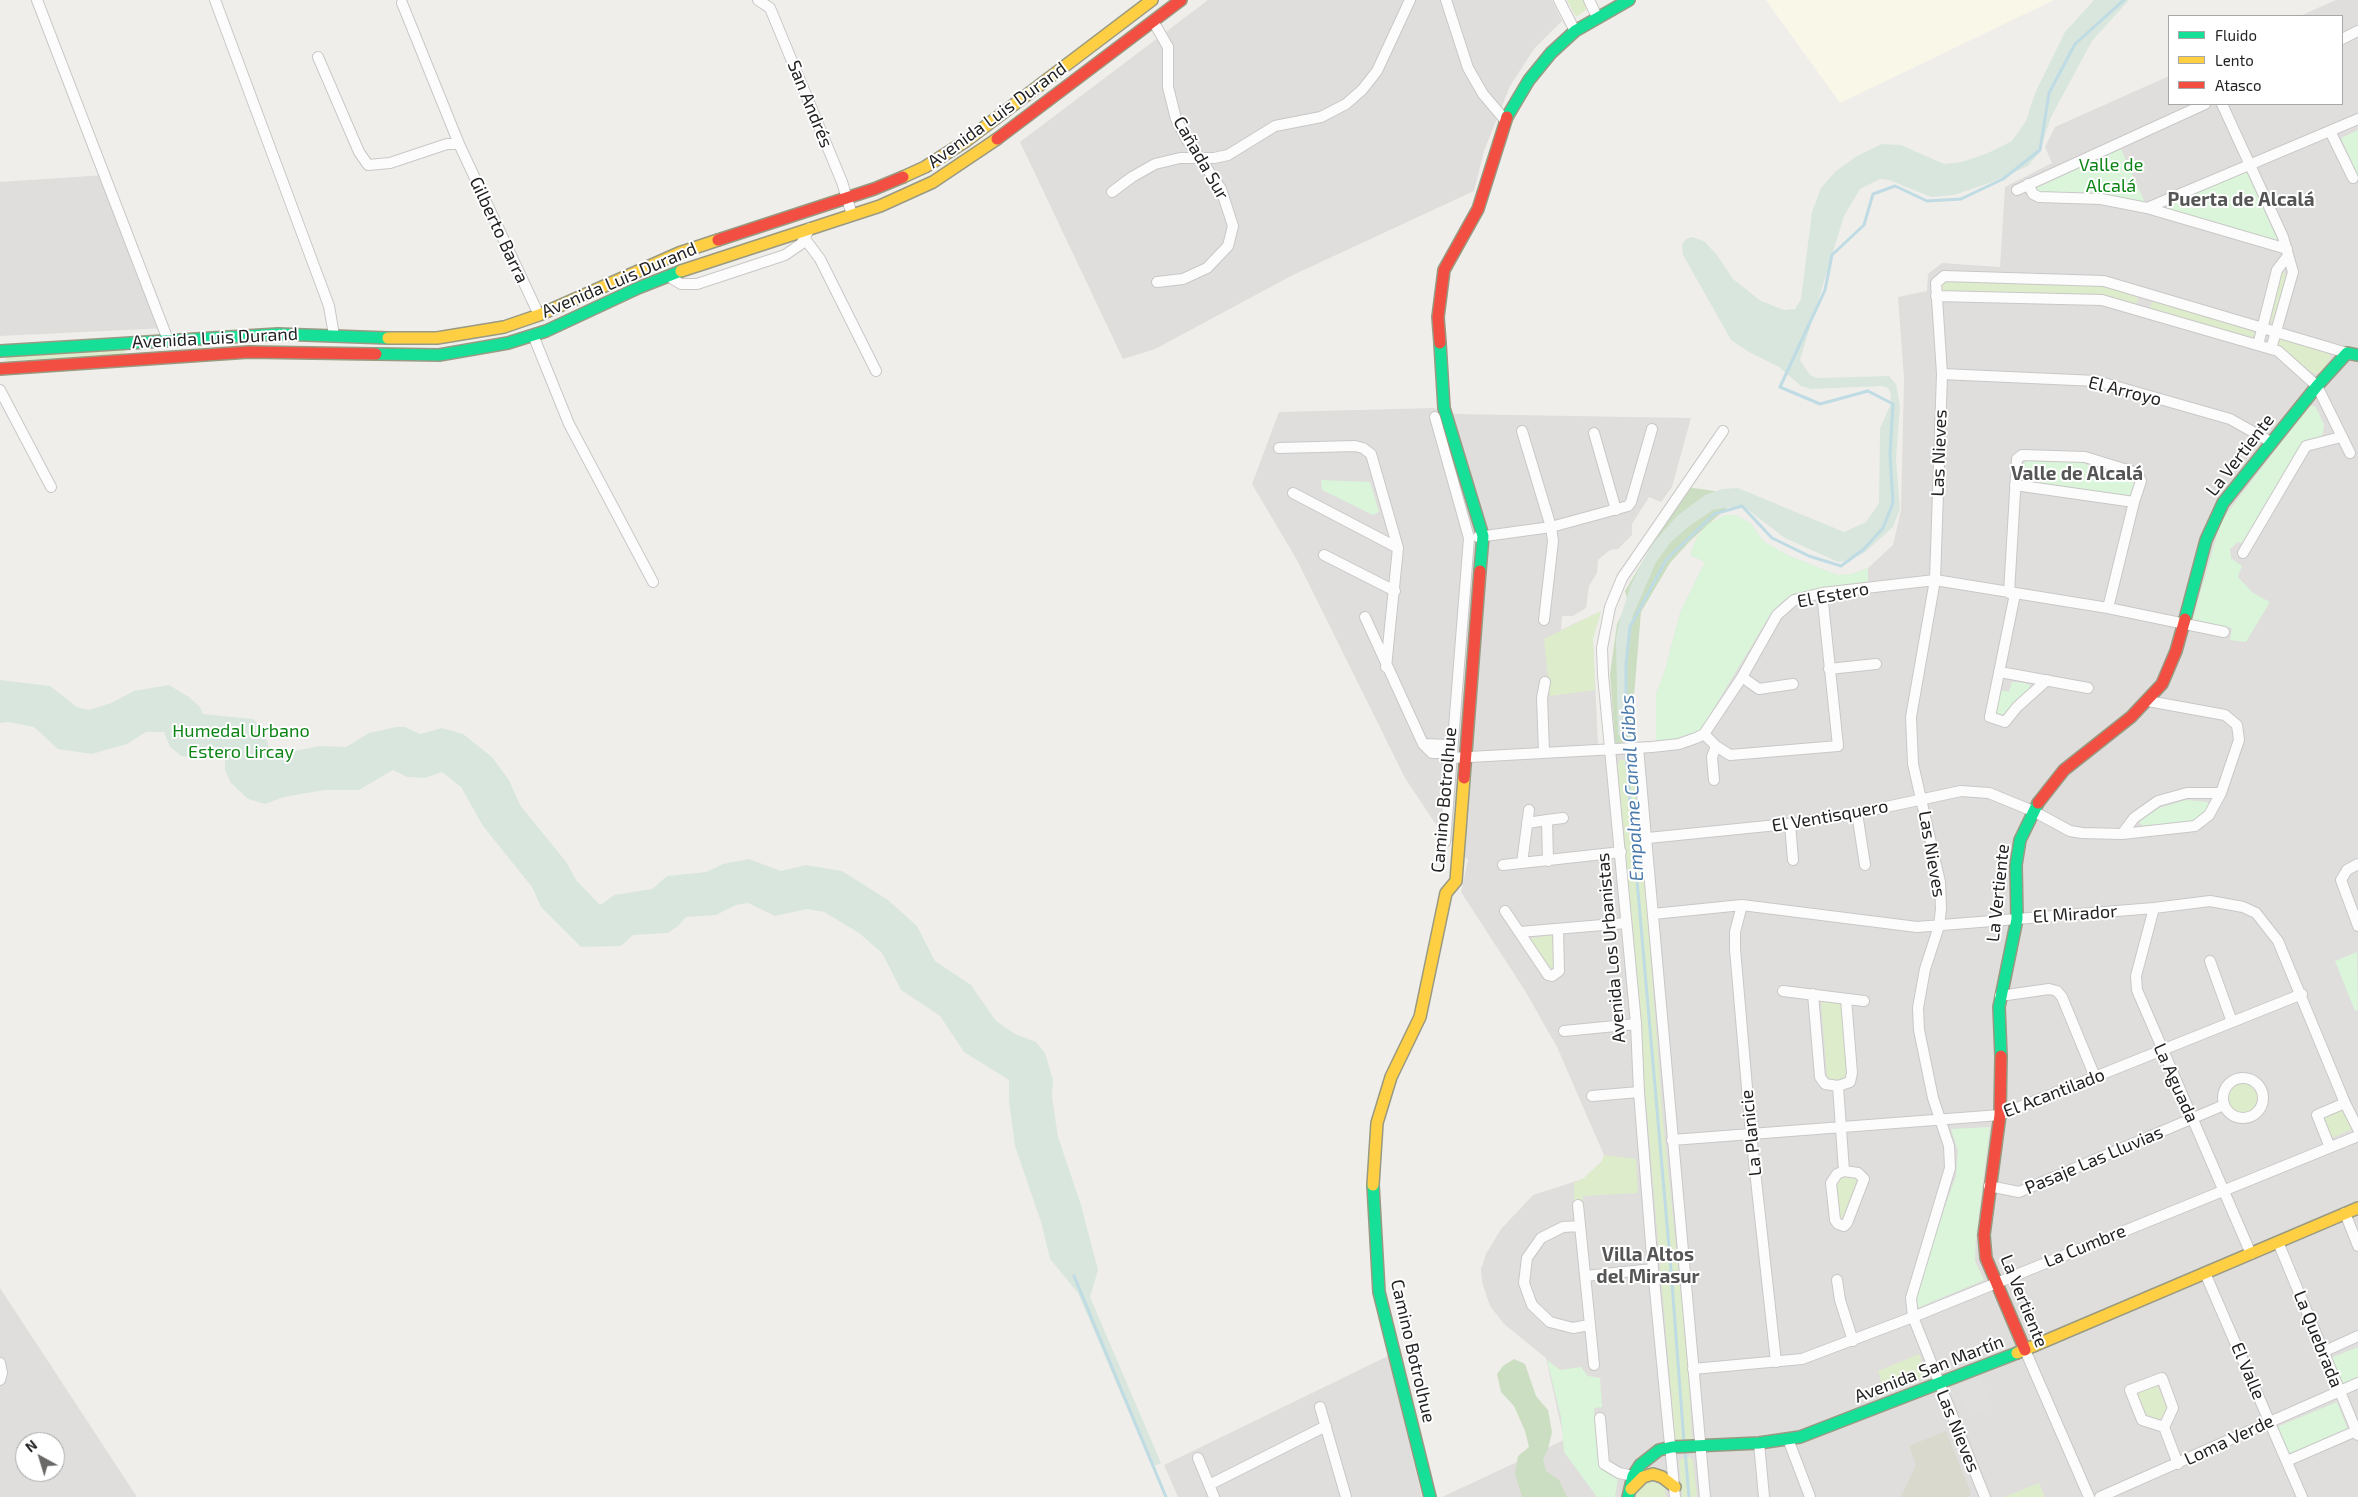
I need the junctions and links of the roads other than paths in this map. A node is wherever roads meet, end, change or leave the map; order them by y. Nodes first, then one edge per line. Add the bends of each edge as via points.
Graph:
1 (37, 0) edge
2 (215, 0) edge
3 (758, 0) edge
4 (1152, 0) edge
5 (1181, 0) edge
6 (1410, 0) edge
7 (1446, 0) edge
8 (1559, 0) edge
9 (1589, 0) edge
10 (1629, 0) edge
11 (402, 3) dead end
12 (1597, 17) junction
13 (1153, 21) junction
14 (1575, 31) junction
15 (2358, 31) edge
16 (2343, 38) edge
17 (318, 57) dead end
18 (2203, 105) edge
19 (2222, 105) edge
20 (2358, 119) edge
21 (1504, 120) junction
22 (2330, 131) junction
23 (459, 144) junction
24 (1201, 157) junction
25 (2251, 165) junction
26 (2353, 178) dead end
27 (2028, 184) junction
28 (2016, 190) dead end
29 (1112, 192) dead end
30 (847, 198) junction
31 (2147, 208) junction
32 (791, 215) junction
33 (852, 215) junction
34 (810, 228) junction
35 (805, 239) junction
36 (679, 253) junction
37 (2287, 253) junction
38 (668, 276) junction
39 (1157, 282) dead end
40 (2147, 293) junction
41 (1936, 296) junction
42 (2142, 312) junction
43 (539, 315) junction
44 (2262, 327) junction
45 (2276, 331) junction
46 (334, 335) junction
47 (534, 335) junction
48 (168, 340) junction
49 (2258, 345) junction
50 (2271, 349) junction
51 (0, 351) edge
52 (2352, 354) edge
53 (0, 369) edge
54 (876, 371) dead end
55 (1942, 374) junction
56 (2317, 386) junction
57 (0, 390) edge
58 (1435, 417) dead end
59 (1652, 429) dead end
60 (1522, 431) dead end
61 (1723, 431) dead end
62 (1594, 433) dead end
63 (2340, 437) junction
64 (2271, 442) junction
65 (1278, 448) dead end
66 (2350, 453) dead end
67 (2015, 485) junction
68 (51, 487) dead end
69 (1293, 493) dead end
70 (2134, 502) junction
71 (1616, 510) junction
72 (1551, 527) junction
73 (1483, 536) junction
74 (1469, 538) junction
75 (1398, 548) junction
76 (2243, 554) dead end
77 (1324, 555) dead end
78 (1935, 580) junction
79 (653, 582) dead end
80 (1395, 591) junction
81 (1822, 593) junction
82 (2012, 594) junction
83 (2108, 608) junction
84 (1365, 617) dead end
85 (1544, 620) dead end
86 (2184, 624) junction
87 (2224, 632) dead end
88 (1876, 664) dead end
89 (1386, 667) junction
90 (1829, 669) junction
91 (2000, 672) junction
92 (1742, 677) junction
93 (2047, 680) junction
94 (1545, 682) dead end
95 (1793, 684) dead end
96 (2088, 688) dead end
97 (2148, 702) junction
98 (1704, 734) junction
99 (1423, 744) junction
100 (1716, 746) junction
101 (1635, 748) junction
102 (1613, 749) junction
103 (1451, 752) junction
104 (1544, 752) junction
105 (1466, 758) junction
106 (1714, 780) dead end
107 (2221, 793) junction
108 (1922, 798) junction
109 (1528, 810) dead end
110 (2033, 811) junction
111 (1858, 813) junction
112 (1563, 818) dead end
113 (1547, 820) junction
114 (1527, 823) junction
115 (1790, 824) junction
116 (2122, 834) junction
117 (1648, 838) junction
118 (1445, 842) dead end
119 (1620, 852) junction
120 (1793, 860) dead end
121 (1548, 861) junction
122 (1522, 864) junction
123 (2358, 864) edge
124 (1503, 865) dead end
125 (1865, 865) dead end
126 (1742, 905) junction
127 (2154, 908) junction
128 (1505, 911) dead end
129 (1653, 914) junction
130 (2017, 919) junction
131 (1626, 923) junction
132 (1939, 926) junction
133 (2358, 926) edge
134 (1558, 929) junction
135 (1520, 932) junction
136 (2210, 961) dead end
137 (1783, 991) dead end
138 (1813, 994) junction
139 (2302, 994) junction
140 (2000, 996) junction
141 (1846, 999) junction
142 (1864, 1001) dead end
143 (2232, 1022) junction
144 (1636, 1024) junction
145 (1564, 1031) dead end
146 (2162, 1050) junction
147 (2095, 1077) junction
148 (1838, 1086) junction
149 (1639, 1092) junction
150 (1592, 1096) dead end
151 (2345, 1103) junction
152 (2224, 1105) dead end
153 (2000, 1115) junction
154 (2192, 1119) junction
155 (1940, 1120) junction
156 (1841, 1127) junction
157 (2358, 1129) edge
158 (1751, 1134) junction
159 (2358, 1136) edge
160 (1672, 1140) junction
161 (2329, 1146) junction
162 (1844, 1171) junction
163 (1989, 1186) junction
164 (2224, 1190) junction
165 (1578, 1205) dead end
166 (2358, 1208) edge
167 (2345, 1213) junction
168 (1580, 1226) junction
169 (2278, 1242) junction
170 (2358, 1246) edge
171 (2251, 1254) junction
172 (1653, 1269) junction
173 (2206, 1273) junction
174 (1585, 1276) junction
175 (1837, 1280) dead end
176 (1996, 1283) junction
177 (1913, 1317) junction
178 (1589, 1325) junction
179 (2358, 1336) edge
180 (1853, 1340) junction
181 (2025, 1350) junction
182 (2324, 1352) junction
183 (1776, 1362) junction
184 (0, 1363) edge
185 (1594, 1366) dead end
186 (1693, 1369) junction
187 (0, 1380) edge
188 (2358, 1383) edge
189 (1938, 1384) junction
190 (2340, 1392) junction
191 (1320, 1407) dead end
192 (1600, 1418) dead end
193 (2270, 1421) junction
194 (1326, 1426) junction
195 (2164, 1426) junction
196 (2357, 1433) edge
197 (1788, 1439) junction
198 (1758, 1442) junction
199 (1696, 1446) junction
200 (1675, 1447) junction
201 (1198, 1458) dead end
202 (2287, 1461) junction
203 (2178, 1464) junction
204 (1633, 1476) junction
205 (1209, 1485) junction
206 (1675, 1492) edge
207 (1628, 1494) edge
208 (1214, 1497) edge
209 (1346, 1497) edge
210 (1430, 1497) edge
211 (1705, 1497) edge
212 (1764, 1497) edge
213 (1810, 1497) edge
214 (1985, 1497) edge
215 (2089, 1497) edge
216 (2100, 1497) edge
217 (2302, 1497) edge

1 - 48 street
2 - 46 street via 329,306
3 - 30 street, San Andrés via 770,8
4 - 30 street, Avenida Luis Durand via 953,150 904,177
5 - 13 street, Avenida Luis Durand
6 - 24 street via 1377,71 1346,104 1321,117 1276,126 1228,155
7 - 21 street via 1468,68
8 - 14 street
9 - 12 street
10 - 12 street, Camino Botrolhue
11 - 23 street, Gilberto Barra
12 - 14 street, Camino Botrolhue
13 - 24 street, Cañada Sur via 1168,47 1168,87 1173,111 1186,138
13 - 33 street, Avenida Luis Durand via 962,165 919,190
14 - 21 street, Camino Botrolhue via 1529,80
15 - 16 street
17 - 23 street via 359,152 368,164 390,163 447,144
18 - 27 street
19 - 25 street
20 - 22 street
21 - 73 street, Camino Botrolhue via 1478,209 1444,270 1438,318 1444,408
22 - 25 street
22 - 26 street
23 - 43 street, Gilberto Barra
24 - 29 street via 1155,164
24 - 39 street, Cañada Sur via 1221,189 1231,213 1231,240 1222,254 1202,270 1183,279
25 - 31 street
25 - 37 street via 2284,236
27 - 28 street
27 - 31 street via 2032,194 2039,197 2101,199
30 - 32 street, Avenida Luis Durand
30 - 33 street, San Andrés
31 - 37 street
32 - 34 street via 803,216
32 - 36 street, Avenida Luis Durand
33 - 34 street, Avenida Luis Durand
34 - 35 street
34 - 38 street, Avenida Luis Durand
35 - 38 street via 785,255 696,284 681,284
35 - 54 street via 820,259
36 - 38 street via 669,264
36 - 43 street, Avenida Luis Durand
37 - 44 street via 2277,270
37 - 45 street via 2293,272
38 - 47 street, Avenida Luis Durand
40 - 41 street, Las Nieves via 2104,280 1944,276 1936,283
40 - 42 street
40 - 44 street
41 - 42 street via 2102,300
41 - 55 street, Las Nieves
42 - 49 street
43 - 46 street, Avenida Luis Durand via 483,332 437,338
44 - 45 street
44 - 49 street
45 - 50 street
45 - 52 street
46 - 48 street, Avenida Luis Durand via 249,335
47 - 53 street, Avenida Luis Durand via 486,349 439,355 249,352
47 - 79 street via 569,424
48 - 51 street, Avenida Luis Durand
49 - 50 street
50 - 56 street via 2278,351
52 - 56 street, La Vertiente
55 - 64 street, El Arroyo via 2097,381 2230,419
55 - 78 street, Las Nieves
56 - 63 street
56 - 64 street, La Vertiente
57 - 68 street
58 - 74 street, Camino Botrolhue
59 - 71 street via 1631,502
60 - 72 street
61 - 102 street, Avenida Los Urbanistas via 1629,565 1610,607 1603,635 1602,662
62 - 71 street
63 - 66 street
63 - 76 street via 2306,446
64 - 86 street, La Vertiente via 2232,490 2216,516 2206,540
65 - 75 street via 1355,446 1367,450 1371,454
67 - 70 street
67 - 70 street via 2019,456 2085,457 2138,473 2142,481
67 - 82 street
69 - 75 street
70 - 83 street
71 - 72 street
72 - 73 street
72 - 85 street via 1553,542
73 - 74 street
73 - 105 street, Camino Botrolhue
74 - 103 street, Camino Botrolhue
75 - 80 street
77 - 80 street
78 - 81 street, El Estero
78 - 82 street, El Estero
78 - 108 street, Las Nieves via 1911,717 1914,764
80 - 89 street
81 - 90 street
81 - 92 street, El Estero via 1794,600 1785,606
82 - 83 street, El Estero
82 - 91 street
83 - 86 street, El Estero
84 - 89 street
86 - 87 street, El Estero
86 - 97 street, La Vertiente via 2167,674
88 - 90 street
89 - 99 street
90 - 100 street via 1838,746 1730,755
91 - 93 street
91 - 93 street via 1990,717 2006,722 2017,707
92 - 95 street via 1759,689
92 - 98 street, El Estero
93 - 96 street
94 - 104 street via 1542,698
97 - 107 street, El Ventisquero via 2225,715 2234,721 2238,740
97 - 110 street, La Vertiente via 2064,770
98 - 100 street
98 - 101 street via 1680,744
99 - 103 street
99 - 103 street via 1432,753
100 - 106 street via 1712,757
101 - 102 street
101 - 117 street
102 - 104 street
102 - 119 street, Avenida Los Urbanistas
103 - 105 street
103 - 118 street, Camino Botrolhue
104 - 105 street
105 - 210 street, Camino Botrolhue via 1456,880 1446,893 1420,1017 1392,1077 1377,1123 1372,1170 1379,1292
107 - 116 street via 2187,793 2158,801 2134,818
107 - 116 street, El Ventisquero via 2210,815 2194,826
108 - 110 street, El Ventisquero via 1961,791 1989,793
108 - 111 street, El Ventisquero
108 - 132 street, Las Nieves via 1940,882
109 - 114 street
110 - 116 street, El Ventisquero via 2070,831
110 - 130 street, La Vertiente via 2018,850
111 - 115 street, El Ventisquero
111 - 125 street
112 - 113 street
113 - 114 street
113 - 121 street
114 - 122 street
115 - 117 street, El Ventisquero
115 - 120 street
117 - 129 street
119 - 121 street
119 - 131 street, Avenida Los Urbanistas
121 - 122 street
122 - 124 street
123 - 133 street via 2341,880
126 - 129 street, El Mirador
126 - 132 street, El Mirador via 1917,927
126 - 158 street, La Planicie via 1735,932 1735,949
127 - 130 street, El Mirador
127 - 139 street, El Mirador via 2210,901 2243,906 2256,914 2278,942
127 - 146 street, La Aguada via 2136,981 2138,994
128 - 135 street
129 - 160 street
130 - 132 street, El Mirador
130 - 140 street, La Vertiente
131 - 134 street
131 - 144 street, Avenida Los Urbanistas
132 - 155 street, Las Nieves via 1925,969 1918,1008 1919,1030
134 - 135 street
134 - 135 street via 1558,971 1552,976 1548,975
136 - 143 street
137 - 138 street
138 - 141 street
138 - 148 street via 1820,1077 1826,1084
139 - 143 street, El Acantilado
139 - 151 street, El Mirador
140 - 147 street via 2049,989 2057,991
140 - 153 street, La Vertiente
141 - 142 street
141 - 148 street via 1852,1073 1850,1082
143 - 146 street, El Acantilado
144 - 145 street
144 - 149 street, Avenida Los Urbanistas
146 - 147 street, El Acantilado
146 - 154 street, La Aguada
147 - 153 street, El Acantilado
148 - 156 street
149 - 150 street
149 - 172 street, Avenida Los Urbanistas
151 - 157 street, El Mirador
151 - 161 street via 2317,1115
152 - 154 street, Pasaje Las Lluvias
153 - 155 street, El Acantilado
153 - 163 street, La Vertiente
154 - 163 street, Pasaje Las Lluvias via 2019,1192
154 - 164 street, La Aguada
155 - 156 street, El Acantilado
155 - 177 street, Las Nieves via 1949,1146 1950,1168 1911,1298
156 - 158 street, El Acantilado
156 - 162 street
158 - 160 street, El Acantilado
158 - 183 street, La Planicie
159 - 161 street, La Cumbre
160 - 186 street
161 - 164 street, La Cumbre
162 - 162 street via 1836,1174 1831,1183 1835,1220 1844,1226 1864,1179 1858,1173
163 - 176 street, La Vertiente via 1984,1235 1986,1258
164 - 171 street, La Aguada
164 - 176 street, La Cumbre
165 - 168 street
166 - 167 street, Avenida San Martín
167 - 169 street, Avenida San Martín
167 - 170 street
168 - 174 street
168 - 178 street via 1563,1227 1541,1238 1527,1258 1524,1283 1528,1298 1543,1317 1565,1327
169 - 171 street, Avenida San Martín
169 - 182 street, La Quebrada
171 - 173 street, Avenida San Martín
172 - 174 street
172 - 200 street, Avenida Los Urbanistas
173 - 181 street, Avenida San Martín
173 - 193 street, El Valle
174 - 178 street
175 - 180 street
176 - 177 street, La Cumbre
176 - 181 street, La Vertiente
177 - 180 street, La Cumbre
177 - 189 street, Las Nieves
178 - 185 street
179 - 182 street
180 - 183 street, La Cumbre via 1802,1359
181 - 189 street, Avenida San Martín
181 - 215 street, La Vertiente
182 - 190 street, La Quebrada
183 - 186 street, La Cumbre
184 - 187 street
186 - 199 street
188 - 190 street, Loma Verde
189 - 197 street, Avenida San Martín via 1810,1434
189 - 214 street, Las Nieves
190 - 193 street, Loma Verde
190 - 196 street, La Quebrada
191 - 194 street
192 - 204 street via 1604,1464 1619,1473
193 - 202 street, El Valle
193 - 203 street, Loma Verde
194 - 205 street
194 - 209 street
195 - 195 street via 2173,1408 2162,1378 2130,1390 2142,1420
195 - 203 street
196 - 202 street
197 - 198 street, Avenida San Martín
197 - 213 street
198 - 199 street, Avenida San Martín
198 - 212 street
199 - 200 street, Avenida San Martín
199 - 211 street
200 - 204 street, Avenida San Martín via 1648,1457
200 - 206 street, Avenida Los Urbanistas
201 - 205 street
202 - 217 street, El Valle
203 - 216 street, Loma Verde
204 - 207 street, Avenida San Martín
205 - 208 street
206 - 207 street, Avenida San Martín via 1662,1477 1652,1474 1643,1477

